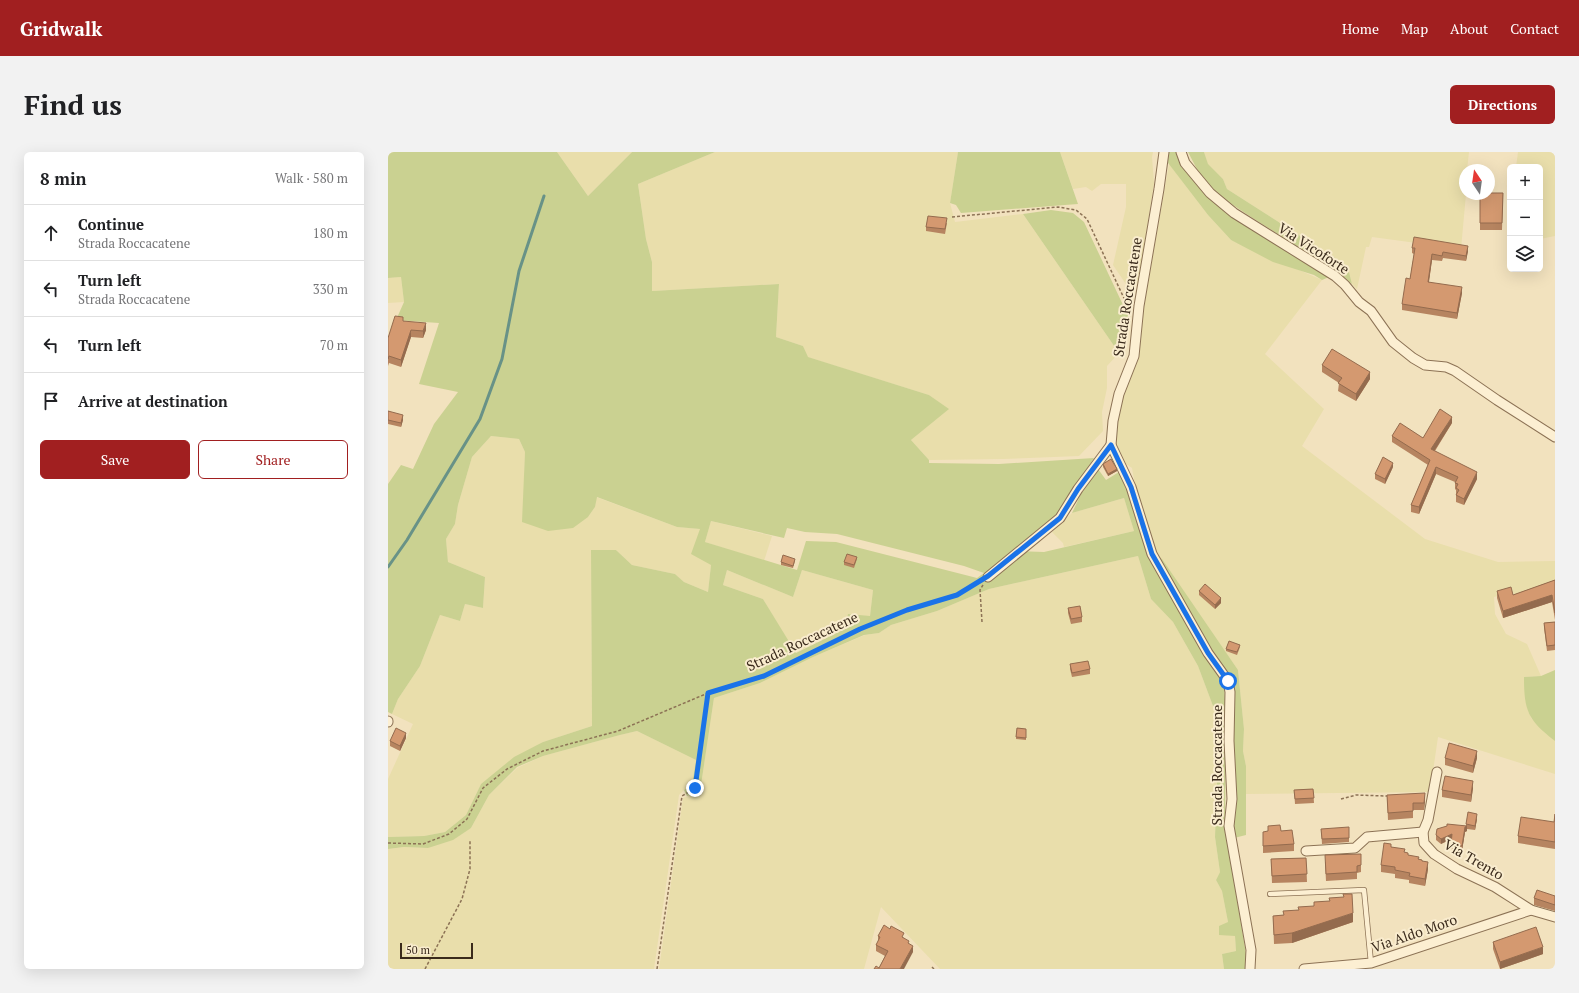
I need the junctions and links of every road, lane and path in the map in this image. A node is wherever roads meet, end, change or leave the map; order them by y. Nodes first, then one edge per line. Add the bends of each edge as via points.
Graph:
1 (1164, 152) edge
2 (1181, 152) edge
3 (952, 217) dead end
4 (1130, 312) dead end
5 (1555, 437) edge
6 (1111, 445) junction
7 (988, 576) junction
8 (982, 622) dead end
9 (708, 693) junction
10 (1438, 772) dead end
11 (1388, 796) edge
12 (1341, 799) dead end
13 (1423, 832) junction
14 (470, 840) dead end
15 (388, 843) edge
16 (1306, 852) dead end
17 (1270, 894) dead end
18 (1530, 910) junction
19 (1555, 917) edge
20 (1371, 963) junction
21 (426, 969) edge
22 (657, 969) edge
23 (1250, 969) edge
24 (1304, 969) edge

1 - 6 street, Strada Roccacatene via 1139,306 1134,356 1119,394
2 - 5 street, Via Vicoforte via 1185,162 1210,193 1234,213 1335,276 1371,311 1393,342 1413,358 1424,365 1446,367 1455,371
3 - 4 path via 1058,207 1076,210 1087,219
6 - 7 street via 1060,518
6 - 23 street, Strada Roccacatene via 1131,487 1152,554 1208,653 1228,681 1232,799 1229,826 1251,950
7 - 8 path via 980,590
7 - 9 path, Strada Roccacatene via 957,595 907,610 860,629 764,676
9 - 15 path, Strada Roccacatene via 618,731 543,751 507,769 483,788 467,819 449,834 424,844
9 - 22 path via 695,788 682,796
10 - 13 street
11 - 12 path via 1356,796
13 - 16 street via 1367,837 1355,848
13 - 18 street, Via Trento via 1424,843 1434,854 1457,869 1495,887
14 - 21 path via 470,869 462,898
17 - 20 lane via 1364,890
18 - 19 street, Via Trento
18 - 20 street, Via Aldo Moro
20 - 24 street, Via Aldo Moro

